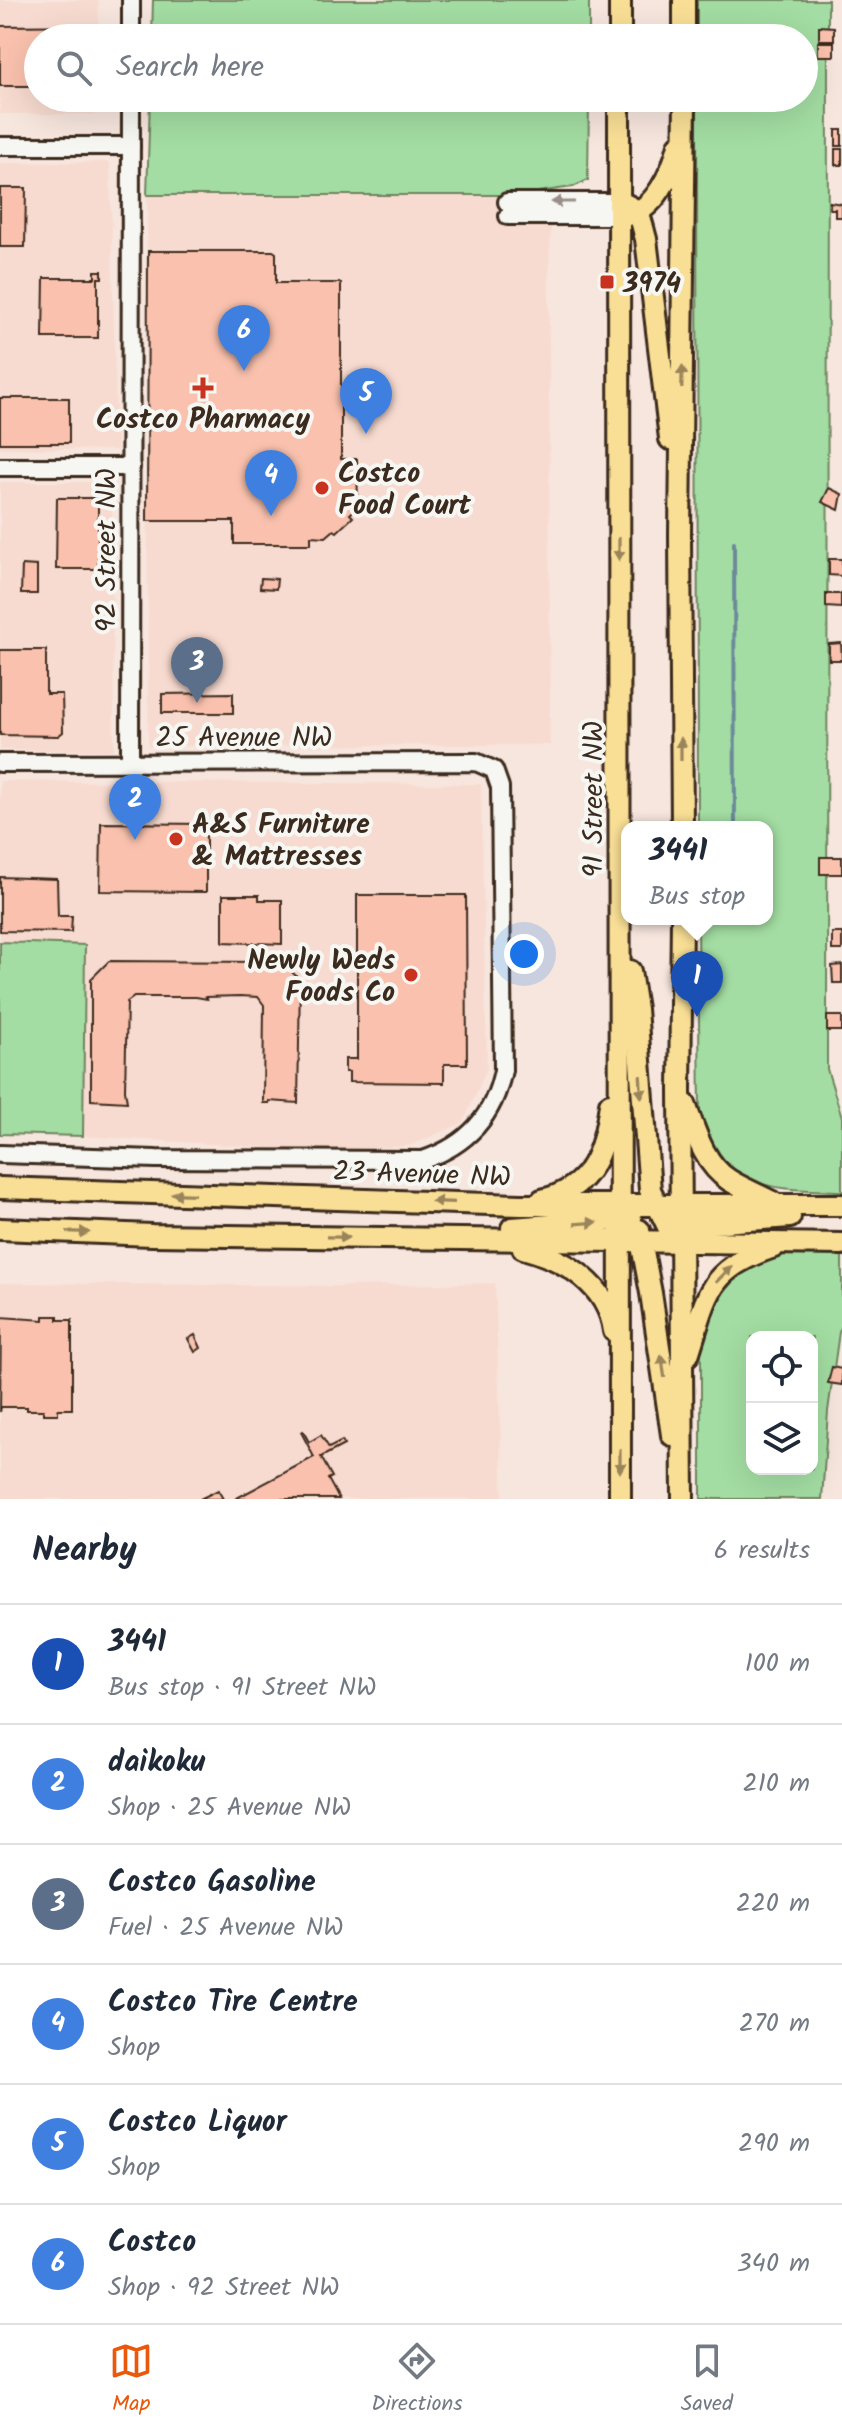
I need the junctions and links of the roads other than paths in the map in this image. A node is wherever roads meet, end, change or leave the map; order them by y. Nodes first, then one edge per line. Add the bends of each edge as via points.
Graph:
1 (131, 0) edge
2 (620, 0) edge
3 (131, 24) edge
4 (620, 24) edge
5 (131, 112) edge
6 (620, 112) edge
7 (683, 112) edge
8 (685, 112) edge
9 (0, 146) edge
10 (131, 146) junction
11 (508, 209) dead end
12 (625, 210) junction
13 (0, 467) edge
14 (131, 467) junction
15 (680, 534) junction
16 (0, 763) edge
17 (130, 763) junction
18 (682, 821) edge
19 (620, 899) junction
20 (621, 906) edge
21 (624, 925) edge
22 (682, 925) edge
23 (620, 1036) junction
24 (680, 1090) junction
25 (483, 1121) joint
26 (0, 1154) edge
27 (0, 1188) edge
28 (521, 1205) junction
29 (778, 1205) junction
30 (842, 1205) edge
31 (842, 1213) edge
32 (671, 1219) junction
33 (631, 1223) junction
34 (0, 1229) edge
35 (368, 1238) junction
36 (492, 1240) junction
37 (620, 1241) junction
38 (787, 1243) junction
39 (842, 1244) edge
40 (620, 1366) junction
41 (683, 1370) junction
42 (620, 1499) edge
43 (681, 1499) edge

1 - 3 street
2 - 4 main road
5 - 10 street, 92 Street NW
6 - 12 main road, 91 Street NW
7 - 12 main road via 673,165 659,189
15 -> 8 main road
9 - 10 street
10 - 14 street, 92 Street NW
11 - 12 street
12 - 15 main road via 646,239
12 -> 19 main road, 91 Street NW
13 - 14 street
14 - 17 street, 92 Street NW
18 -> 15 main road
16 - 17 street, 25 Avenue NW
17 - 25 street, 25 Avenue NW via 406,761 488,766 500,787 503,1070
19 -> 20 main road
19 - 23 main road, 91 Street NW
21 -> 32 main road via 636,1009 648,1180
22 - 24 main road
23 - 28 main road via 602,1149 577,1184 557,1196
23 - 33 main road, 91 Street NW
24 - 29 main road via 711,1163 729,1181
24 - 32 main road
25 - 26 street, 23 Avenue NW via 442,1154 423,1160
28 -> 27 main road, 23 Avenue NW
28 - 33 main road, 23 Avenue NW
29 - 30 main road, 23 Avenue NW
29 - 32 main road, 23 Avenue NW
31 - 32 main road
32 - 33 main road
32 - 33 main road, 23 Avenue NW
32 - 38 main road, 23 Avenue NW
32 - 41 main road
35 -> 33 main road
33 - 37 main road, 23 Avenue NW
43 -> 33 main road, 91 Street NW via 663,1366
34 -> 35 main road, 23 Avenue NW
35 - 36 main road, 23 Avenue NW
36 - 37 main road, 23 Avenue NW
36 - 40 main road via 544,1253 594,1285 613,1319
37 - 40 main road
38 - 39 main road, 23 Avenue NW
41 -> 38 main road via 703,1305 721,1274 738,1261
40 -> 42 main road
41 - 43 main road

